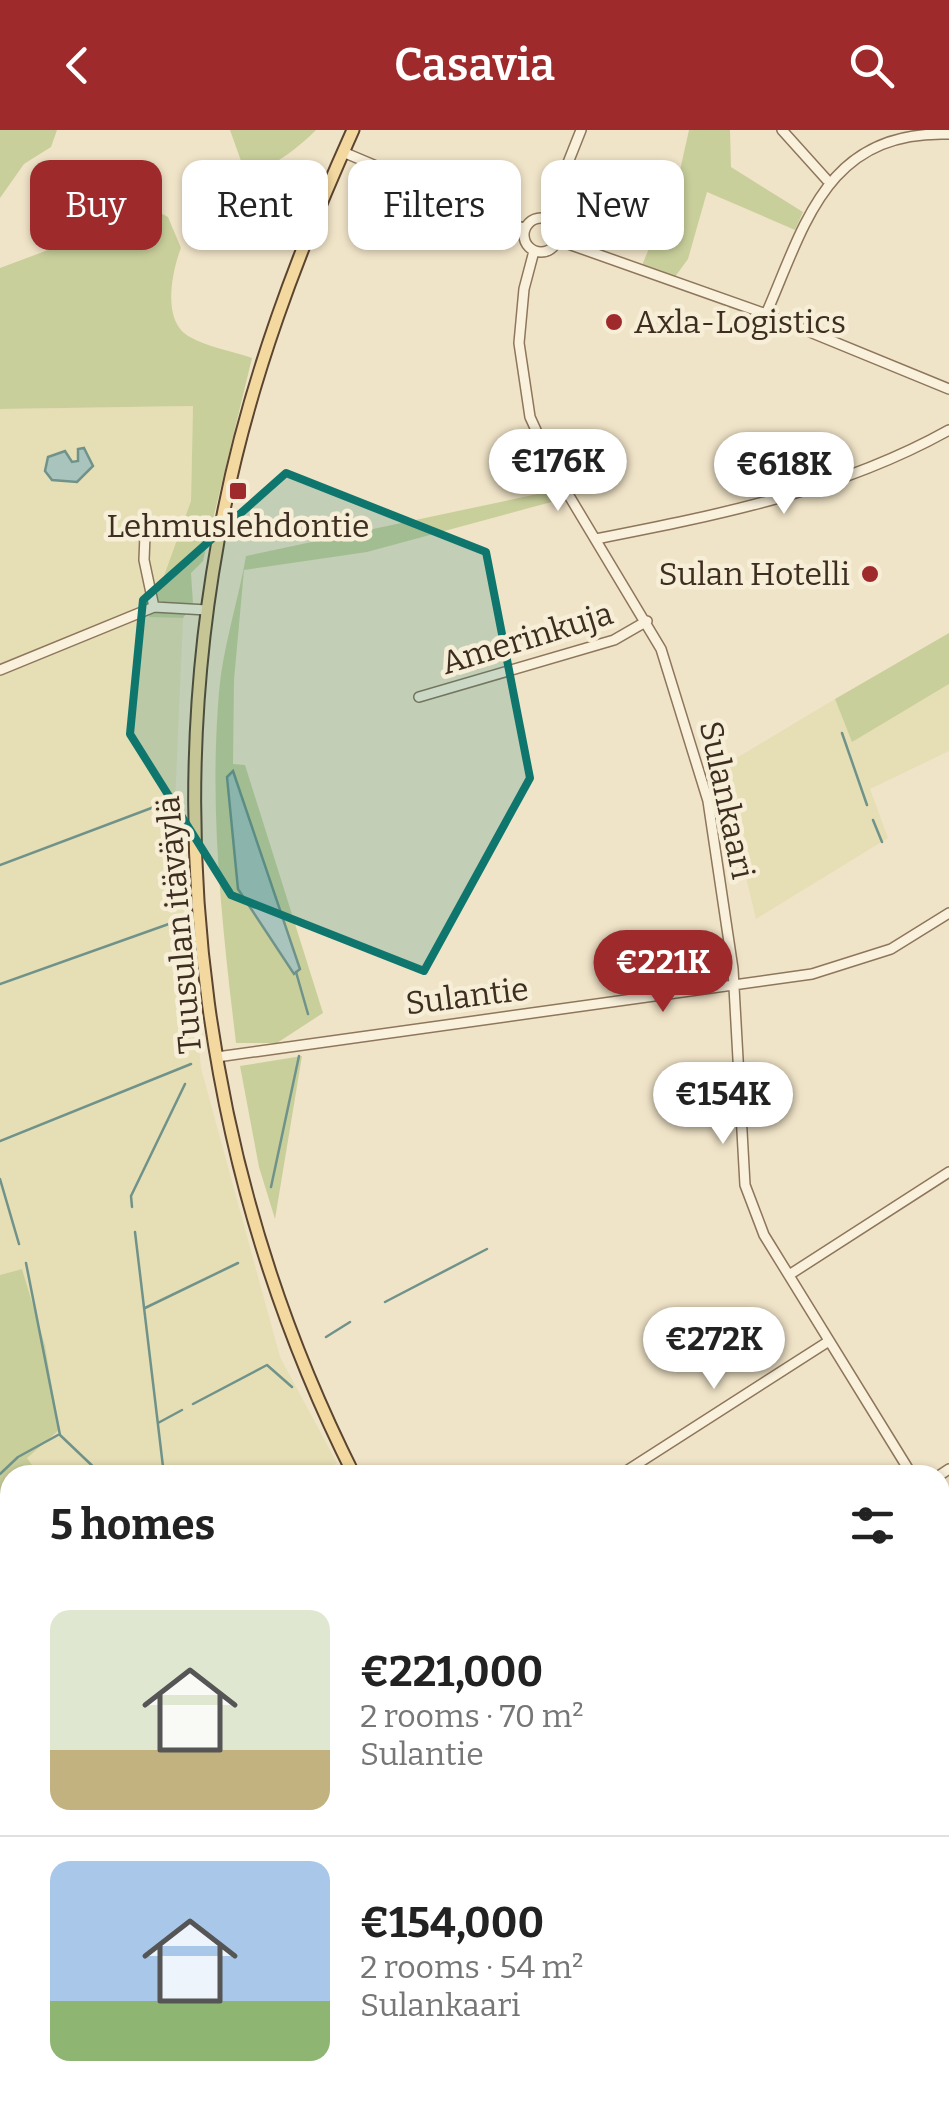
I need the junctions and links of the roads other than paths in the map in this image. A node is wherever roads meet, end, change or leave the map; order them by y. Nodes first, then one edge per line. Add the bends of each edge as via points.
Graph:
1 (353, 130) edge
2 (582, 130) edge
3 (782, 130) edge
4 (949, 134) edge
5 (343, 152) junction
6 (570, 160) edge
7 (828, 180) junction
8 (541, 218) edge
9 (525, 230) junction
10 (542, 250) edge
11 (585, 250) edge
12 (534, 251) junction
13 (766, 314) junction
14 (949, 389) edge
15 (949, 430) edge
16 (144, 535) dead end
17 (596, 539) junction
18 (154, 607) junction
19 (206, 610) junction
20 (647, 622) junction
21 (0, 670) edge
22 (419, 697) dead end
23 (949, 914) edge
24 (732, 985) junction
25 (216, 1057) junction
26 (949, 1172) edge
27 (789, 1275) junction
28 (829, 1340) junction
29 (349, 1465) edge
30 (635, 1465) edge
31 (906, 1465) edge

1 - 5 main road, Tuusulan itäväylä
2 - 6 street
3 - 7 street
4 - 7 street via 894,139
5 - 9 street
5 - 19 main road, Tuusulan itäväylä via 245,422
7 - 13 street via 803,221
8 - 9 street
9 - 12 street
10 - 12 street
11 - 13 street
12 - 17 street, Sulankaari via 520,316 526,398 536,435
13 - 14 street
15 - 17 street via 893,461 821,487
16 - 18 street
17 - 20 street, Sulankaari
18 - 19 street
18 - 21 street
19 - 25 main road, Tuusulan itäväylä via 194,806
20 - 22 street, Amerinkuja via 614,640
20 - 24 street, Sulankaari via 671,672 708,801
23 - 24 street, Sulantie via 892,948 812,974
24 - 25 street, Sulantie
24 - 27 street, Sulankaari via 744,1185
25 - 29 main road, Tuusulan itäväylä via 260,1244
26 - 27 street
27 - 28 street, Sulankaari
28 - 30 street
28 - 31 street, Sulankaari

